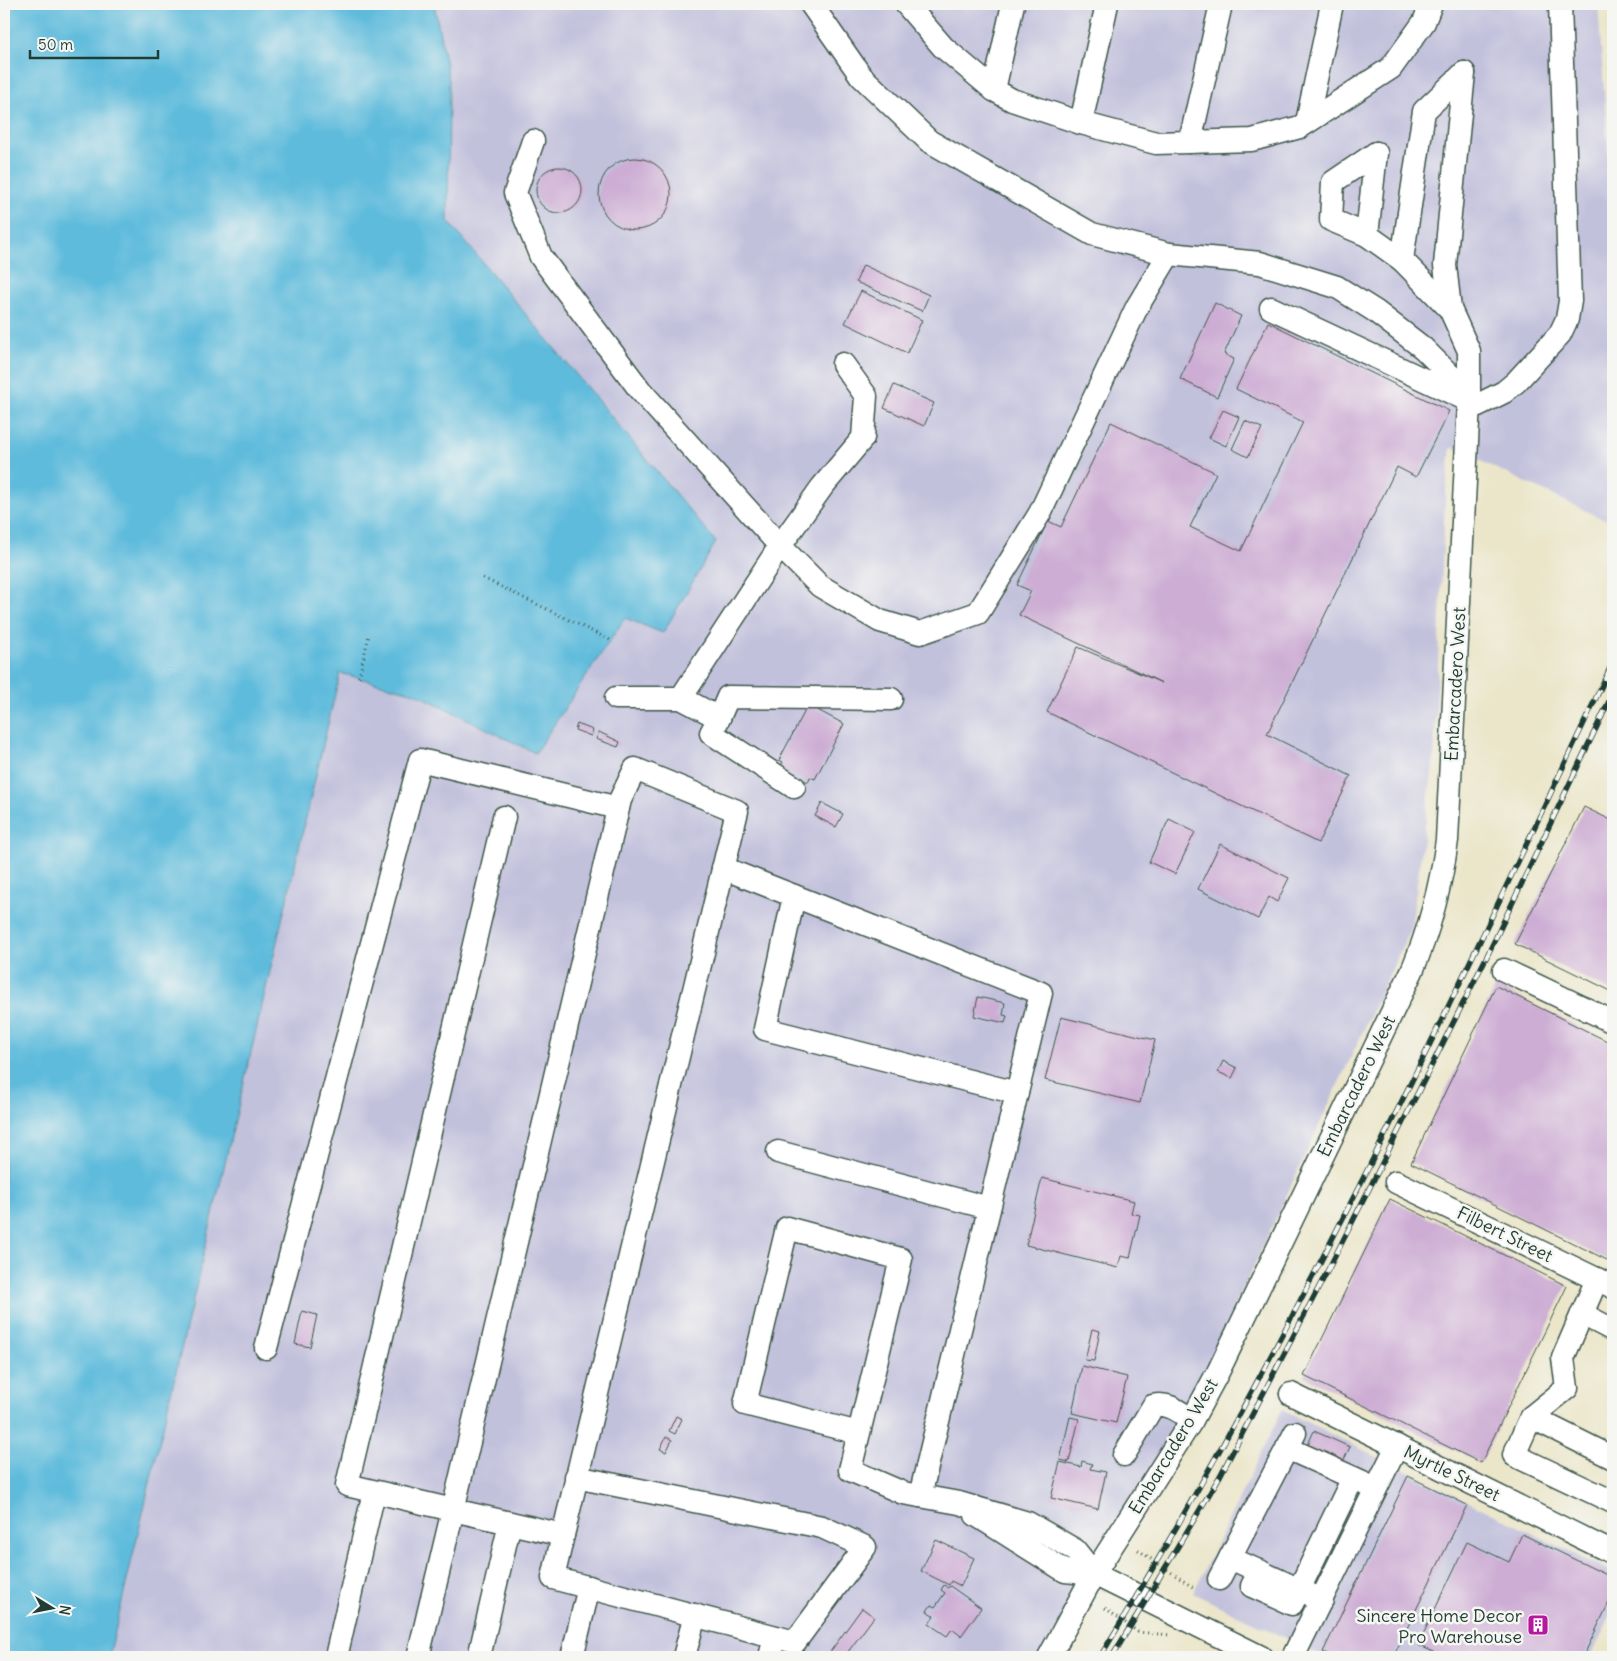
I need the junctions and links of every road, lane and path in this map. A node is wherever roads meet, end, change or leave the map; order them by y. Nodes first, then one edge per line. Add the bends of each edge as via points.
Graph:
1 (811, 4) edge
2 (906, 4) edge
3 (1013, 4) edge
4 (1106, 4) edge
5 (1221, 4) edge
6 (1332, 4) edge
7 (1431, 4) edge
8 (1560, 4) edge
9 (994, 90) junction
10 (1308, 122) junction
11 (1081, 123) junction
12 (533, 141) dead end
13 (1190, 142) junction
14 (1367, 235) dead end
15 (1169, 254) junction
16 (1402, 260) junction
17 (1270, 308) dead end
18 (1450, 309) junction
19 (843, 364) dead end
20 (1468, 397) junction
21 (780, 546) junction
22 (484, 578) dead end
23 (369, 635) dead end
24 (610, 640) dead end
25 (359, 677) dead end
26 (616, 698) dead end
27 (681, 698) junction
28 (891, 699) dead end
29 (719, 718) junction
30 (794, 787) dead end
31 (618, 808) junction
32 (504, 817) dead end
33 (723, 868) junction
34 (794, 896) junction
35 (1504, 970) dead end
36 (1613, 1022) edge
37 (1017, 1093) junction
38 (778, 1152) dead end
39 (1396, 1182) dead end
40 (989, 1208) junction
41 (1605, 1283) edge
42 (1582, 1314) junction
43 (1613, 1330) edge
44 (266, 1348) dead end
45 (1291, 1394) dead end
46 (1531, 1417) junction
47 (1192, 1420) junction
48 (859, 1433) junction
49 (1397, 1446) junction
50 (1124, 1455) dead end
51 (1613, 1458) edge
52 (576, 1477) junction
53 (1353, 1478) junction
54 (1376, 1489) junction
55 (374, 1492) junction
56 (920, 1496) junction
57 (1613, 1502) edge
58 (453, 1510) junction
59 (510, 1523) junction
60 (563, 1535) junction
61 (1138, 1550) dead end
62 (1613, 1553) edge
63 (1230, 1558) junction
64 (1094, 1574) junction
65 (1219, 1579) dead end
66 (589, 1587) junction
67 (1194, 1588) dead end
68 (1299, 1589) junction
69 (1322, 1600) junction
70 (1105, 1608) dead end
71 (695, 1615) junction
72 (1170, 1635) dead end
73 (772, 1647) edge
74 (336, 1657) edge
75 (418, 1657) edge
76 (478, 1657) edge
77 (572, 1657) edge
78 (684, 1657) edge
79 (1049, 1657) edge
80 (1261, 1657) edge
81 (1294, 1657) edge

1 - 15 street via 861,76 929,141 1092,234
2 - 9 street via 943,47
3 - 9 street
4 - 11 street
5 - 13 street
6 - 10 street
7 - 10 street via 1424,22 1391,68
8 - 20 street via 1570,301 1567,319 1560,334 1504,392 1478,405
9 - 11 street via 1012,100
10 - 13 street via 1252,140
11 - 13 street via 1156,143
12 - 21 street via 515,192 542,257 640,390
14 - 16 street
15 - 20 street via 1260,263 1337,287 1376,310 1423,348
15 - 21 street via 1137,306 1040,513 978,613 920,633 880,621 820,586
16 - 18 street
16 - 18 street via 1424,111 1464,73 1445,265
17 - 20 street
18 - 20 street via 1469,351
19 - 21 street via 866,396 862,438
20 - 47 street, Embarcadero West via 1447,840 1434,909 1412,971
21 - 27 street
22 - 24 path
23 - 25 path
26 - 27 street
27 - 29 street
28 - 29 street via 728,697
29 - 30 street via 711,734
31 - 33 street via 635,769 737,811
31 - 44 street via 420,760
31 - 58 street
32 - 55 street via 347,1485
33 - 34 street
33 - 52 street
34 - 37 street via 1041,994
34 - 37 street via 764,1029
35 - 36 street
37 - 40 street
38 - 40 street
39 - 41 street, Filbert Street
40 - 56 street
41 - 42 street
42 - 43 street
42 - 46 street via 1562,1358 1567,1388
45 - 49 street, Myrtle Street
46 - 51 street
46 - 57 street via 1514,1455
47 - 50 street via 1170,1406 1153,1406
47 - 64 street, Embarcadero West
48 - 48 street via 901,1259 788,1228 745,1404
48 - 56 street via 850,1470 903,1494
49 - 54 street
49 - 62 street, Myrtle Street
52 - 60 street
52 - 73 street via 822,1527 865,1547 795,1642
53 - 54 street
53 - 63 street via 1291,1440
53 - 68 street
54 - 69 street
55 - 58 street
55 - 74 street
56 - 64 street via 959,1503 1028,1523 1075,1550
58 - 59 street
58 - 75 street
59 - 60 street
59 - 76 street
60 - 66 street via 553,1578
61 - 67 path
63 - 65 street
63 - 68 street via 1260,1571 1252,1586 1292,1604
64 - 79 street, Embarcadero West
64 - 80 street
66 - 71 street
66 - 77 street
68 - 69 street
69 - 81 street
70 - 72 path via 1138,1632
71 - 73 street
71 - 78 street

